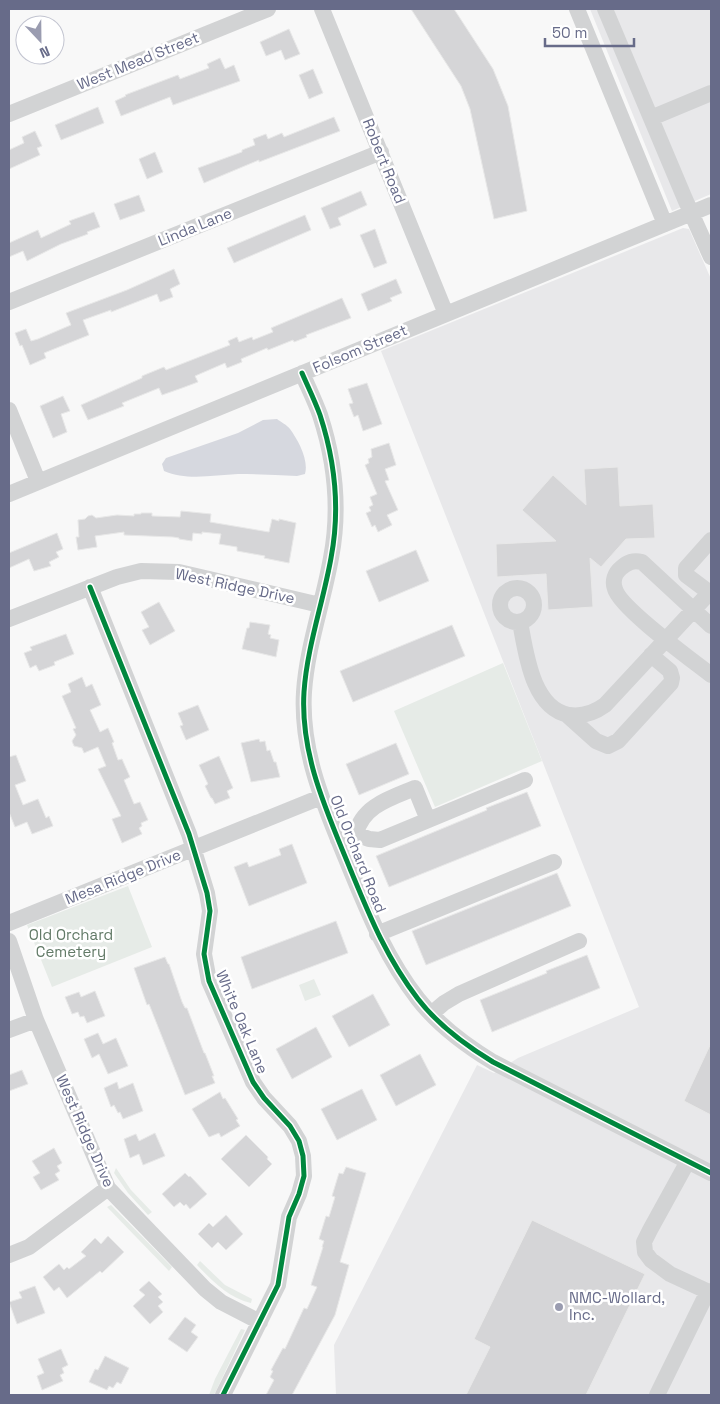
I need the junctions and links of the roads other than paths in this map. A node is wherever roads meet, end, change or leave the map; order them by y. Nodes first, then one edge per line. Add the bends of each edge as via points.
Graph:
1 (268, 9) edge
2 (322, 9) edge
3 (577, 9) edge
4 (605, 9) edge
5 (711, 93) edge
6 (9, 114) edge
7 (651, 118) junction
8 (381, 152) junction
9 (711, 205) edge
10 (691, 214) junction
11 (665, 224) junction
12 (711, 257) edge
13 (9, 302) edge
14 (446, 314) junction
15 (302, 373) junction
16 (9, 410) edge
17 (38, 481) junction
18 (9, 494) edge
19 (711, 540) edge
20 (90, 587) junction
21 (710, 592) edge
22 (320, 605) junction
23 (694, 610) junction
24 (9, 620) edge
25 (520, 622) dead end
26 (711, 626) edge
27 (666, 639) junction
28 (651, 655) junction
29 (711, 676) edge
30 (567, 714) junction
31 (525, 780) dead end
32 (320, 796) junction
33 (428, 820) junction
34 (356, 834) junction
35 (338, 840) junction
36 (194, 848) junction
37 (554, 862) dead end
38 (9, 923) edge
39 (378, 934) junction
40 (9, 941) edge
41 (579, 941) dead end
42 (431, 1014) junction
43 (36, 1020) junction
44 (9, 1030) edge
45 (688, 1161) junction
46 (711, 1173) edge
47 (108, 1188) junction
48 (9, 1255) edge
49 (710, 1292) edge
50 (260, 1322) junction
51 (223, 1395) edge
52 (657, 1395) edge

1 - 6 street, West Mead Street
2 - 8 street, Robert Road
3 - 11 street
4 - 7 street
5 - 7 street
7 - 10 street
8 - 13 street, Linda Lane
8 - 14 street, Robert Road
9 - 10 street, Folsom Street
10 - 11 street, Folsom Street
10 - 12 street
11 - 14 street, Folsom Street
14 - 15 street, Folsom Street
15 - 17 street, Folsom Street
15 - 22 street, Old Orchard Road via 326,436 335,491 331,558
16 - 17 street
17 - 18 street, Folsom Street
19 - 21 street via 686,568 686,575
20 - 22 street, West Ridge Drive via 133,573 179,572
20 - 24 street, West Ridge Drive
20 - 36 street, White Oak Lane
21 - 23 street
22 - 32 street, Old Orchard Road via 304,693 304,724
23 - 26 street
23 - 27 street
23 - 27 street via 642,562 635,560 619,570 614,579 619,597
25 - 30 street via 529,668 543,699 556,711
27 - 28 street
27 - 29 street
28 - 30 street via 598,710 577,716
28 - 30 street via 670,671 672,678 618,741 608,746 596,741
31 - 33 street
32 - 35 street, Old Orchard Road
32 - 36 street, Mesa Ridge Drive
33 - 34 street via 380,840
33 - 34 street via 415,788 379,803 358,825
34 - 35 street
35 - 39 street, Old Orchard Road
36 - 38 street, Mesa Ridge Drive
36 - 50 street, White Oak Lane via 208,893 210,911 204,954 209,981 253,1082 290,1126 303,1156 304,1176 288,1217 278,1285
37 - 39 street
39 - 42 street, Old Orchard Road via 402,978
40 - 43 street, West Ridge Drive
41 - 42 street via 459,994
42 - 45 street, Old Orchard Road via 466,1046 492,1062
43 - 44 street
43 - 47 street, West Ridge Drive
45 - 46 street, Old Orchard Road
45 - 49 street via 644,1242 645,1252 650,1260 670,1274
47 - 48 street via 29,1247
47 - 50 street, West Ridge Drive via 205,1289 221,1302
49 - 52 street
50 - 51 street, White Oak Lane

